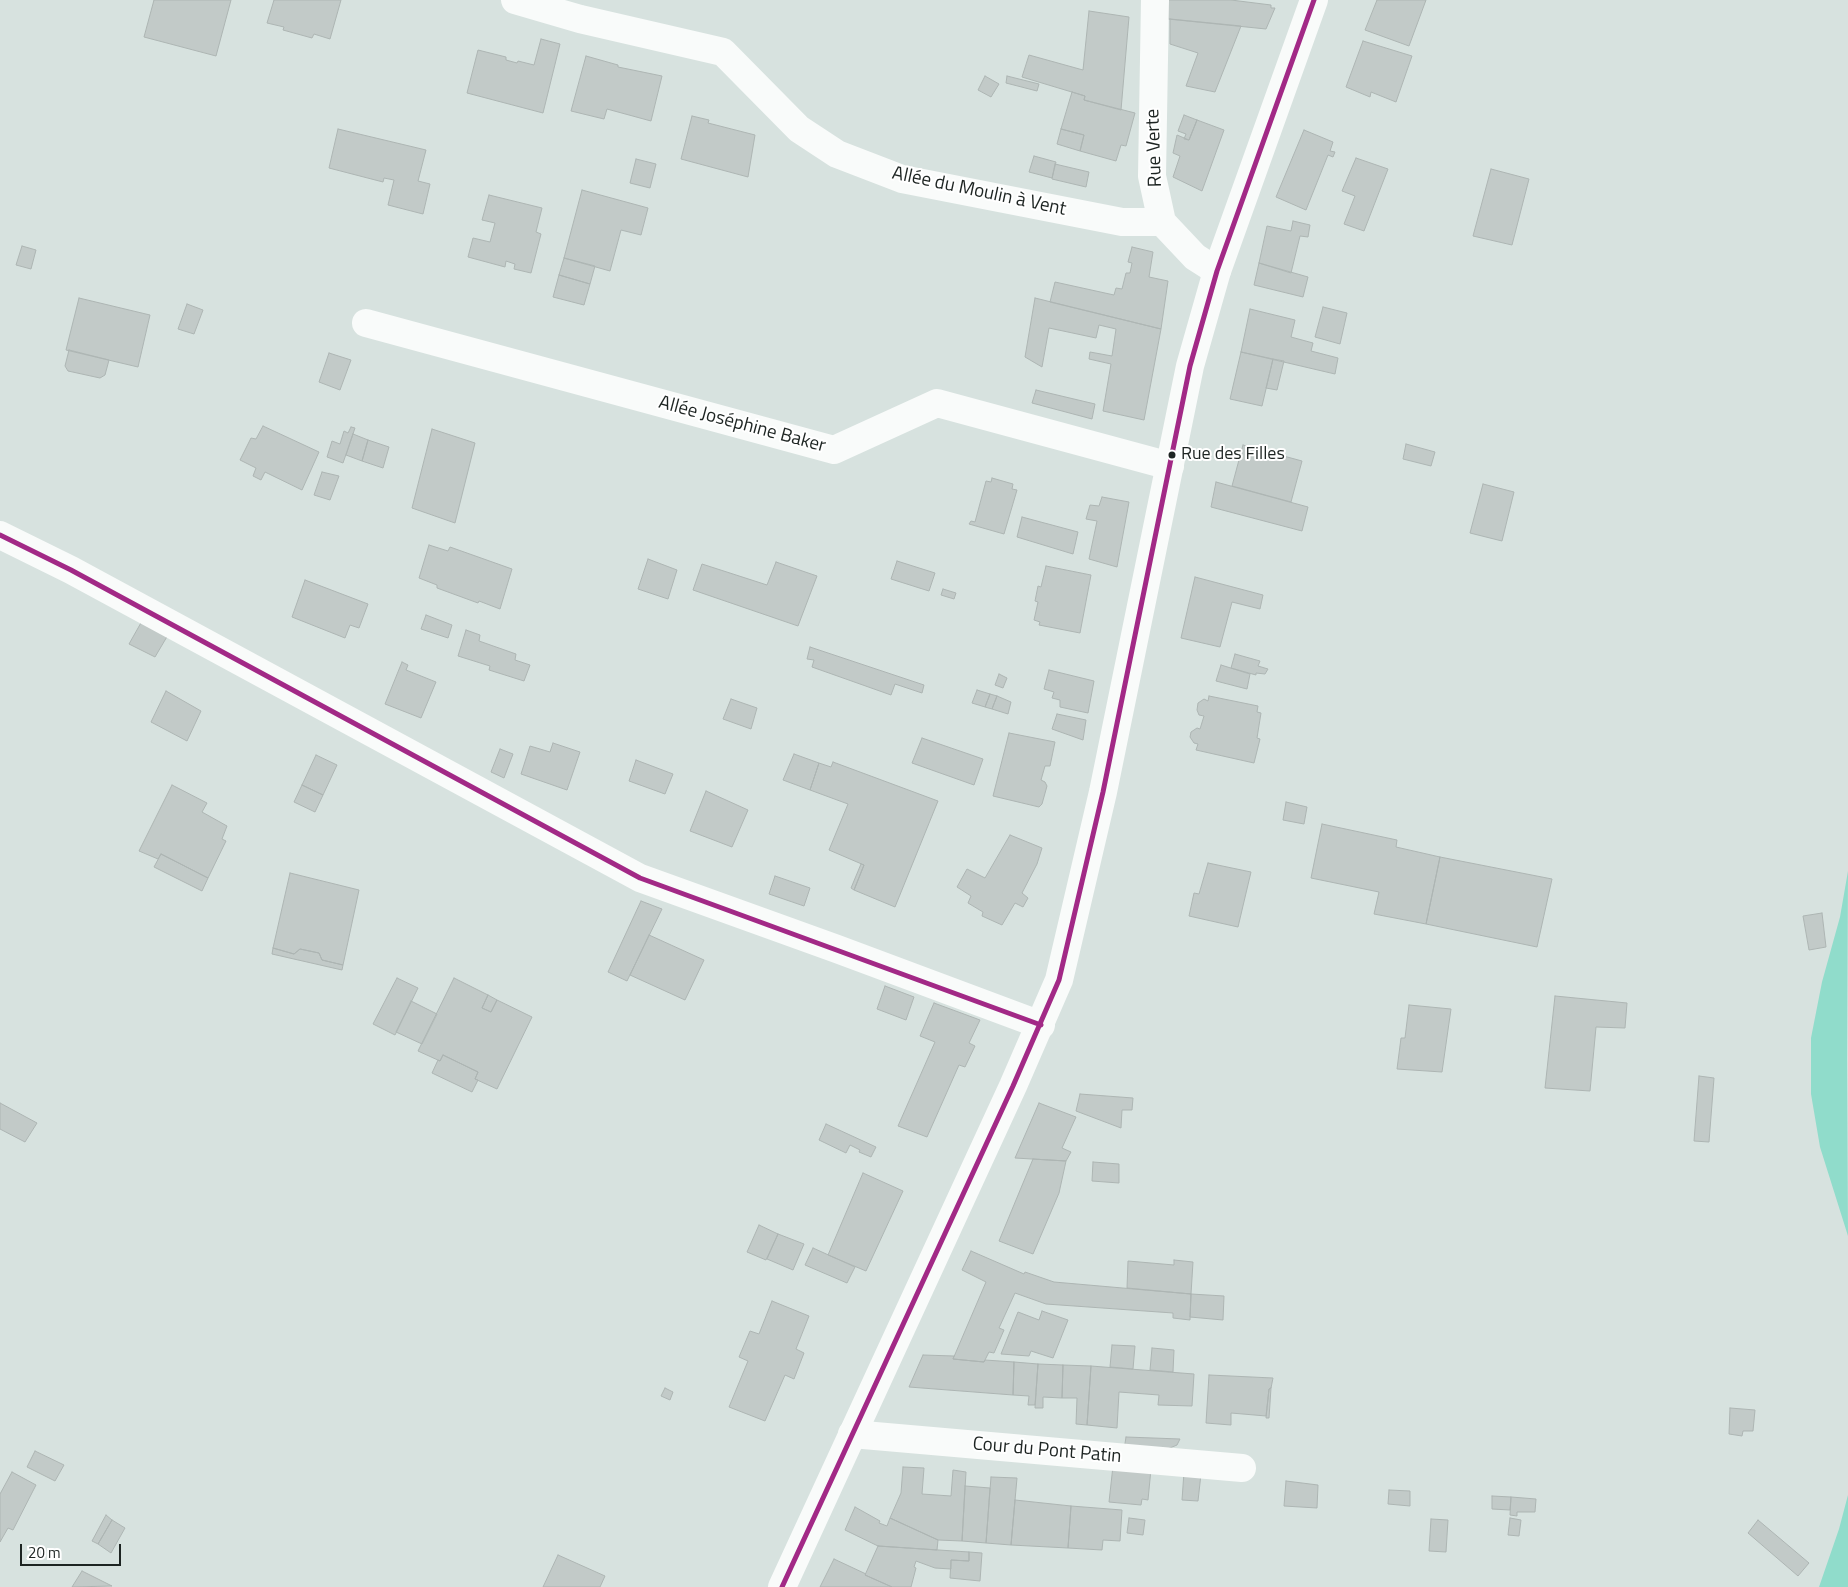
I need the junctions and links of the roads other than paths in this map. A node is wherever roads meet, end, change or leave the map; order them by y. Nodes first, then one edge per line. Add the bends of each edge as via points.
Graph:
1 (515, 0) edge
2 (1155, 0) edge
3 (1314, 0) edge
4 (1162, 222) junction
5 (1217, 271) junction
6 (366, 323) dead end
7 (1170, 466) junction
8 (0, 535) edge
9 (1041, 1025) junction
10 (852, 1434) junction
11 (1242, 1468) dead end
12 (782, 1587) edge

1 - 4 street, Allée du Moulin à Vent via 580,19 723,52 798,129 837,154 902,179 1122,222
2 - 4 street, Rue Verte via 1152,176
3 - 5 street
4 - 5 street via 1195,257
5 - 7 street via 1190,366
6 - 7 street, Allée Joséphine Baker via 834,450 937,403
7 - 9 street via 1103,792 1059,980
8 - 9 street via 71,570 640,878
9 - 10 street
10 - 11 street, Cour du Pont Patin
10 - 12 street

